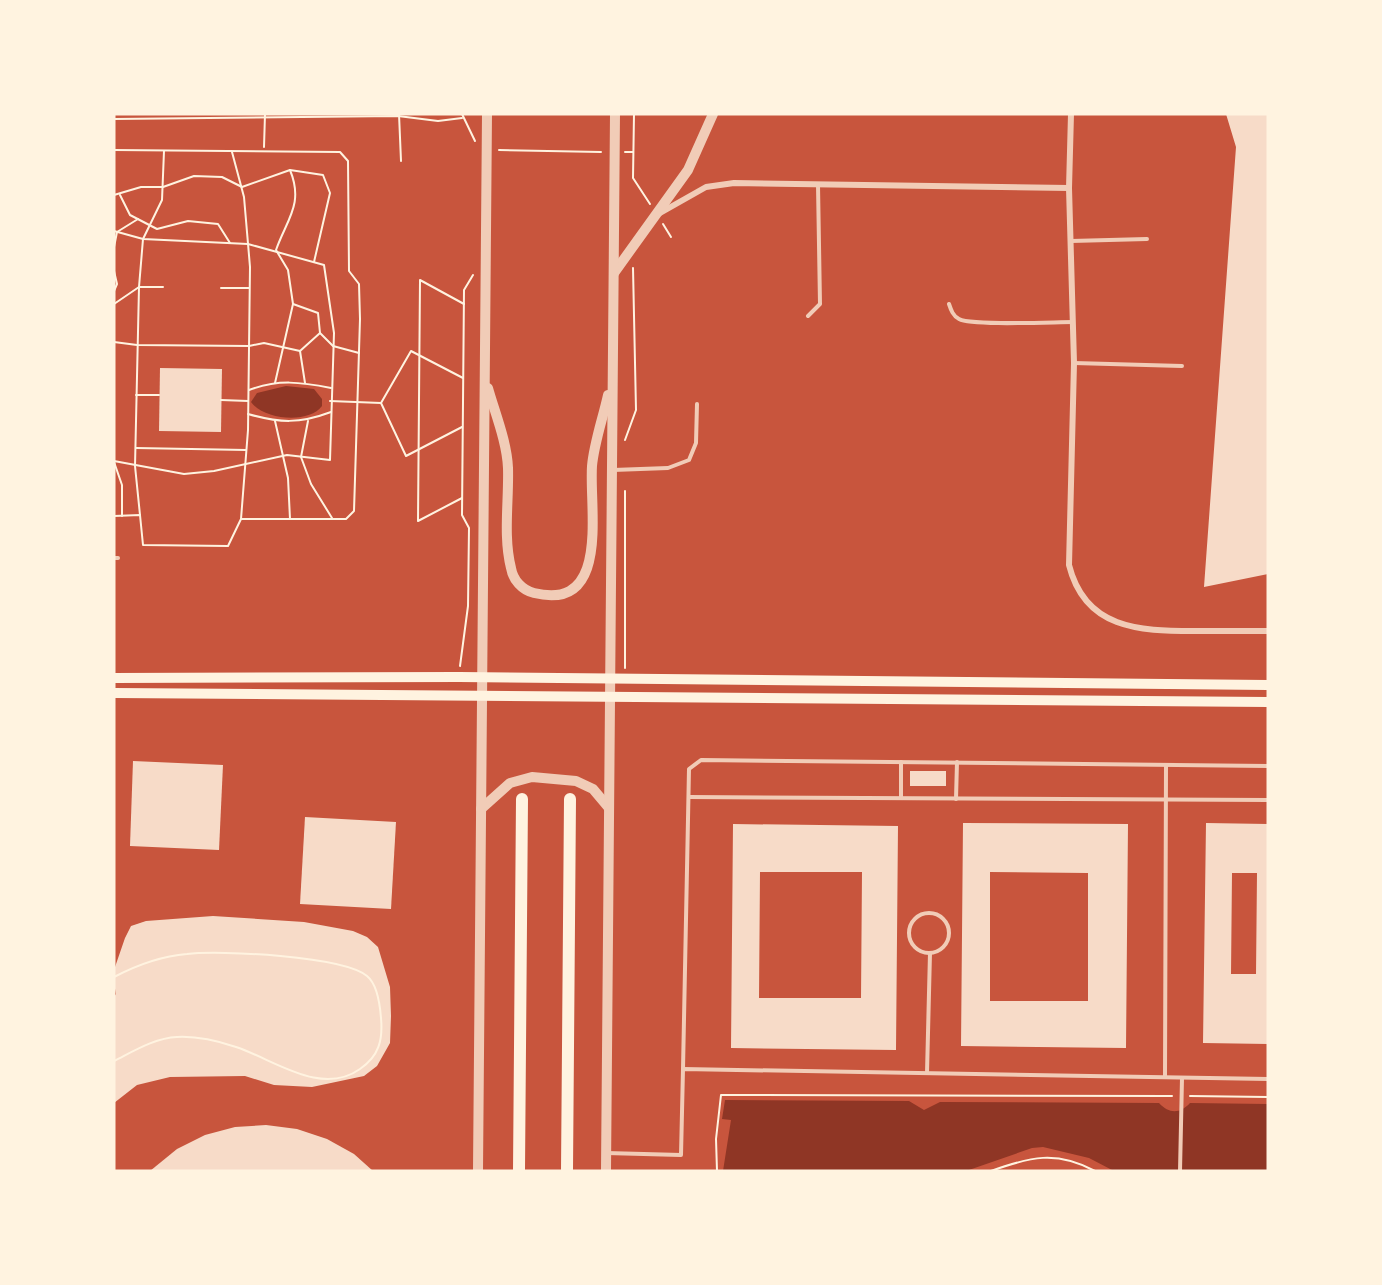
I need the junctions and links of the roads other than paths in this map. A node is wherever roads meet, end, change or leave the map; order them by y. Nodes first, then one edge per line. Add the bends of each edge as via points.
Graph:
1 (487, 114) edge
2 (615, 114) edge
3 (713, 114) edge
4 (1071, 114) edge
5 (818, 185) junction
6 (1069, 188) junction
7 (657, 215) junction
8 (1147, 239) dead end
9 (1071, 241) junction
10 (614, 273) junction
11 (949, 304) dead end
12 (808, 316) dead end
13 (1073, 322) junction
14 (1074, 363) junction
15 (1182, 366) dead end
16 (485, 373) junction
17 (612, 375) junction
18 (697, 404) dead end
19 (612, 470) junction
20 (1268, 631) edge
21 (482, 677) junction
22 (114, 678) edge
23 (610, 679) junction
24 (1268, 685) edge
25 (114, 693) edge
26 (482, 695) junction
27 (610, 698) junction
28 (1268, 702) edge
29 (901, 762) junction
30 (957, 762) junction
31 (1166, 765) junction
32 (1268, 766) edge
33 (689, 796) junction
34 (901, 798) junction
35 (522, 799) dead end
36 (570, 799) dead end
37 (956, 799) junction
38 (1268, 800) edge
39 (1166, 801) junction
40 (609, 808) junction
41 (481, 809) junction
42 (930, 953) junction
43 (683, 1068) junction
44 (927, 1073) junction
45 (1165, 1077) junction
46 (1182, 1078) junction
47 (1268, 1079) edge
48 (606, 1153) junction
49 (478, 1171) edge
50 (519, 1171) edge
51 (567, 1171) edge
52 (606, 1171) edge
53 (1180, 1171) edge

1 - 16 street via 481,150
2 - 10 street via 619,152
3 - 7 street via 688,170
4 - 6 street
5 - 6 street
5 - 7 street via 734,183 706,187
5 - 12 lane via 820,304
6 - 9 street
7 - 10 street
8 - 9 lane
9 - 13 street
10 - 17 street
11 - 13 lane via 960,320
13 - 14 street
14 - 15 lane
14 - 20 street via 1069,565 1073,582 1090,605 1118,625 1146,631
16 - 17 street via 508,465 511,569 517,584 532,593 549,595 564,594 581,583 588,570 592,465
16 - 21 street
17 - 19 street
18 - 19 lane via 696,443 688,460 668,468
19 - 23 street
21 - 22 main road
21 - 23 main road
21 - 26 street
23 - 24 main road
23 - 27 street
25 - 26 main road
26 - 27 main road
26 - 41 street
27 - 28 main road
27 - 40 street
29 - 30 lane
29 - 33 lane via 702,760 689,769
29 - 34 lane
30 - 31 lane
30 - 37 lane
31 - 32 lane
31 - 39 lane
33 - 34 lane
33 - 43 lane
34 - 37 lane
35 - 50 main road
36 - 51 main road
37 - 39 lane
38 - 39 lane
39 - 45 lane
40 - 41 street via 593,789 576,781 532,777 510,783
40 - 48 street
41 - 49 street
42 - 42 lane via 942,948 949,937 946,924 930,914 918,917 909,933 918,950
42 - 44 lane
43 - 44 lane
43 - 48 lane via 681,1155
44 - 45 lane
45 - 46 lane
46 - 47 lane
46 - 53 lane
48 - 52 street

